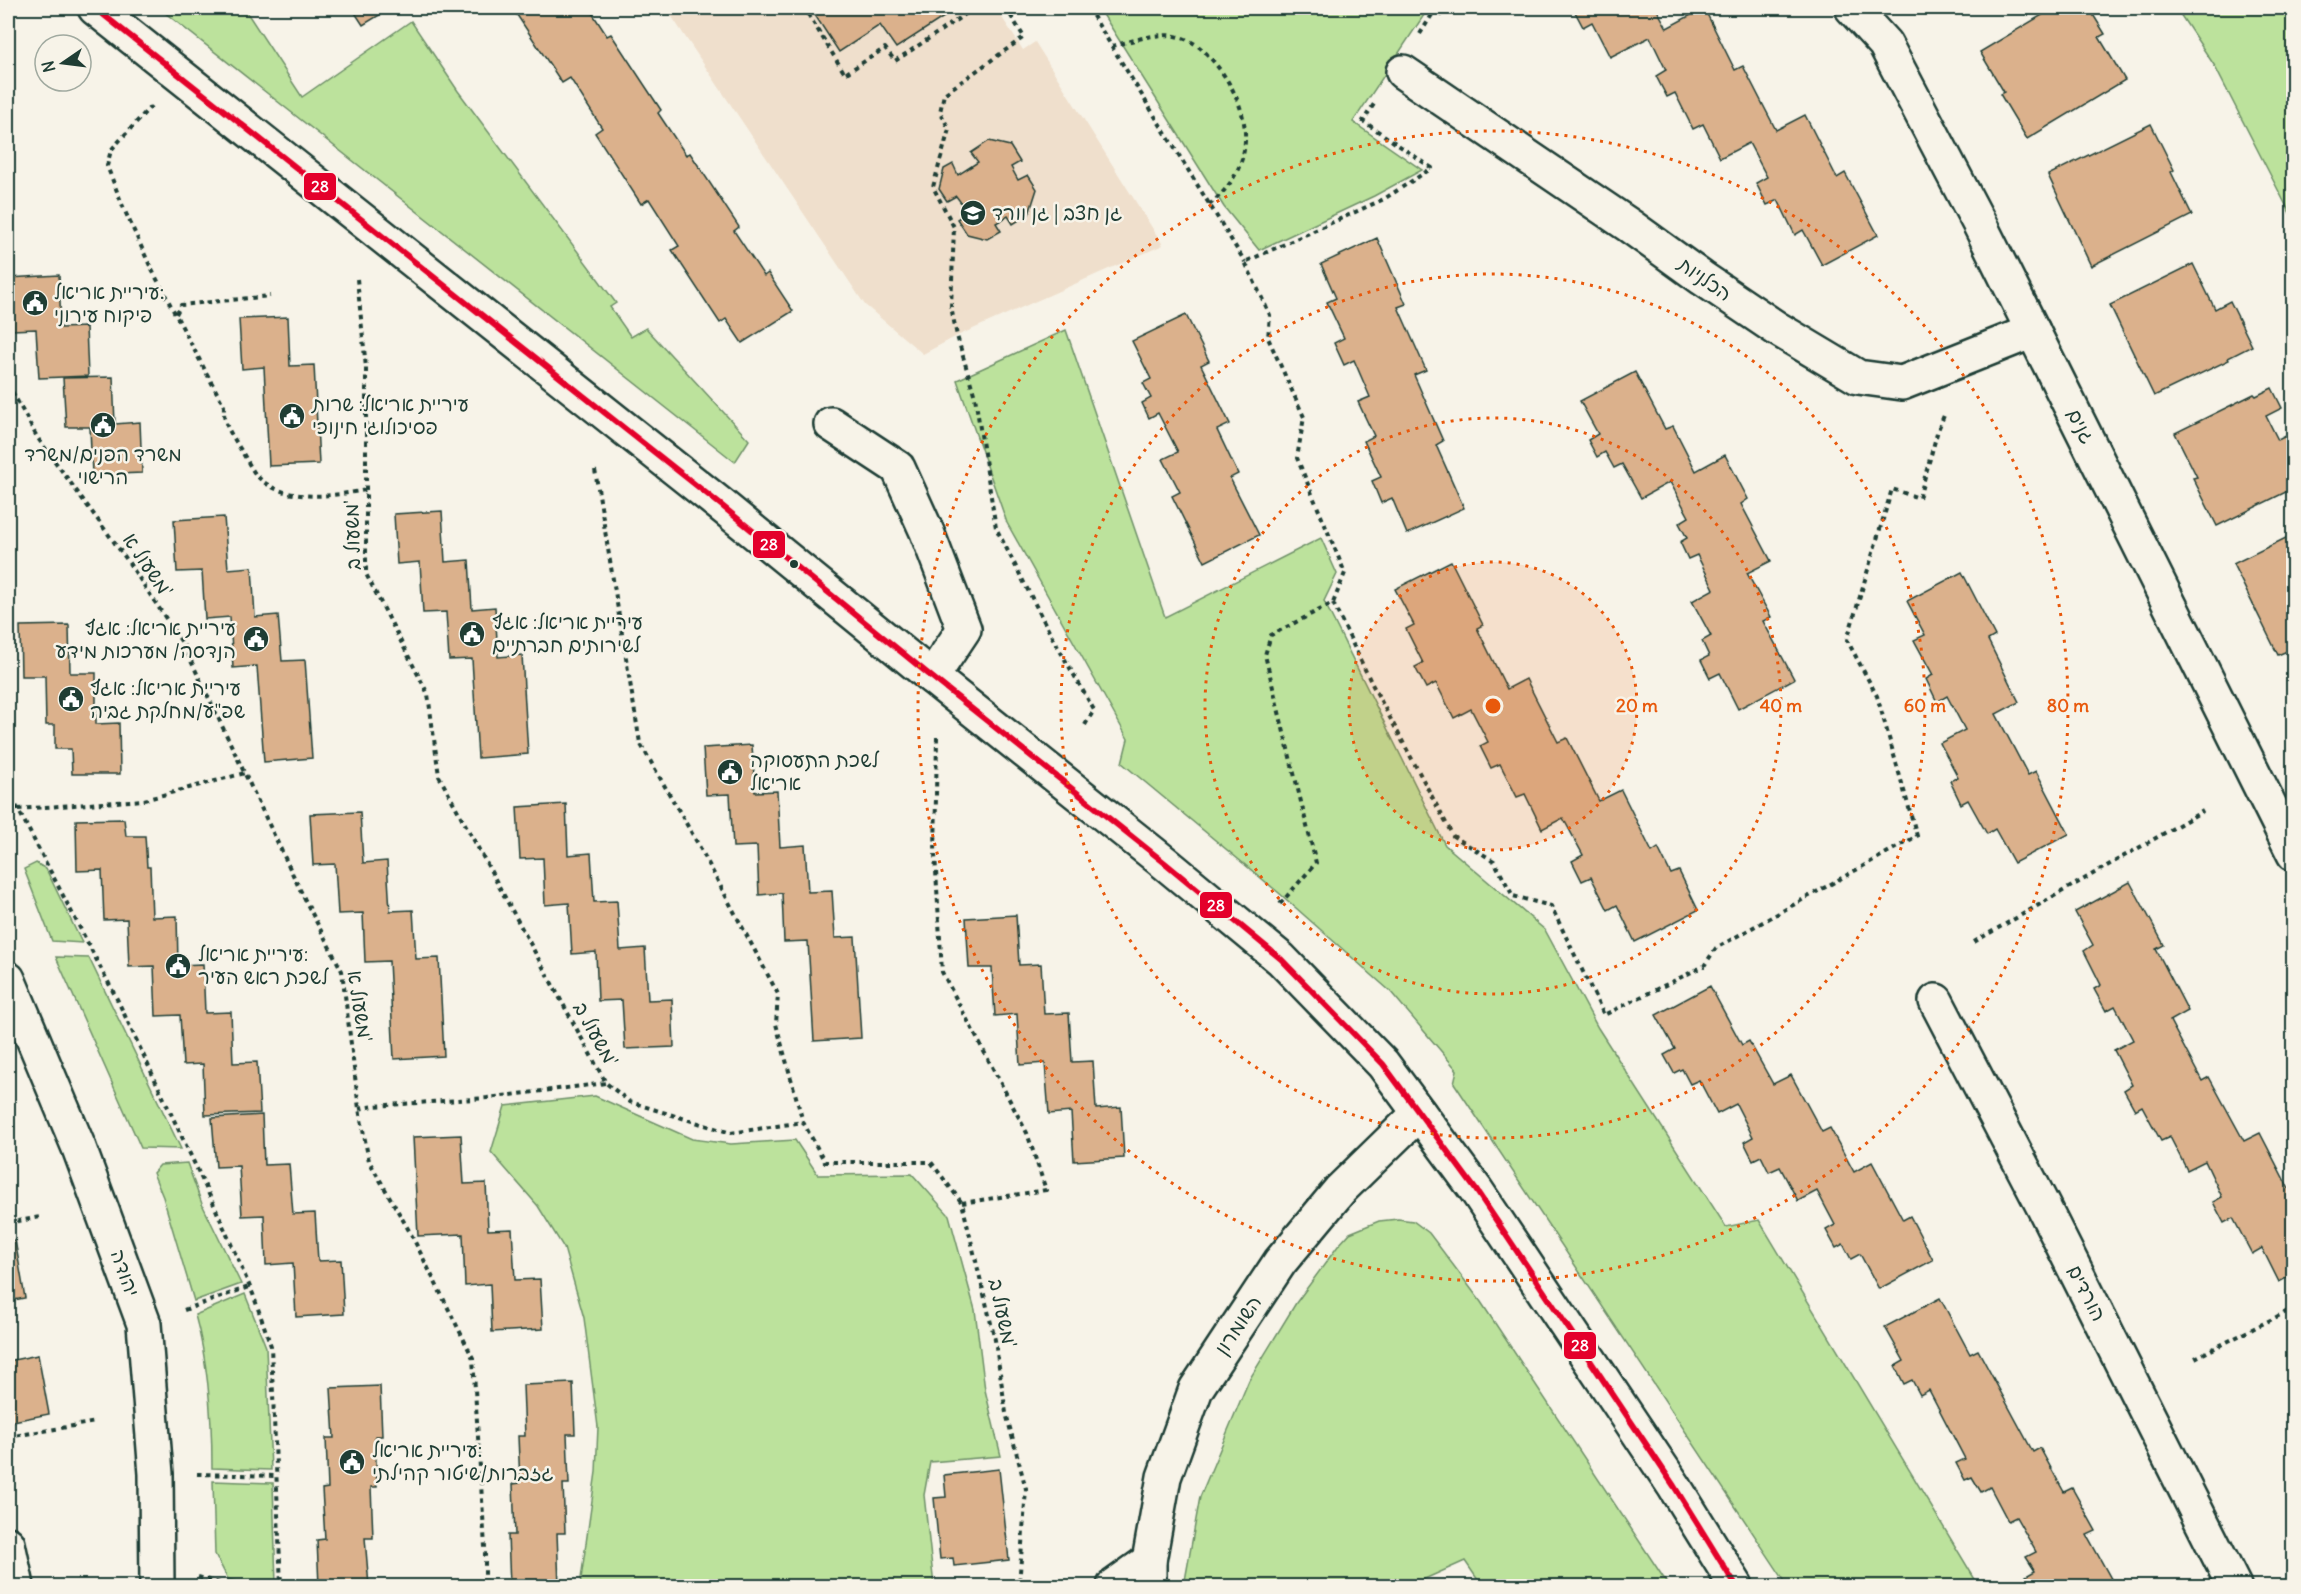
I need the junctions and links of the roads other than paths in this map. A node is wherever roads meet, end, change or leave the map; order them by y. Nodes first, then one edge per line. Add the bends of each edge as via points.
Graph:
1 (95, 8) edge
2 (1852, 8) edge
3 (1403, 72) dead end
4 (2033, 332) junction
5 (831, 424) dead end
6 (932, 677) junction
7 (2294, 854) edge
8 (8, 979) edge
9 (1936, 1001) dead end
10 (1419, 1113) junction
11 (8, 1544) edge
12 (1149, 1574) edge
13 (17, 1587) edge
14 (157, 1587) edge
15 (1114, 1587) edge
16 (1736, 1587) edge
17 (2234, 1587) edge

1 - 6 street
2 - 4 street, גנים via 1885,44
3 - 4 street, הכלניות via 1776,328 1858,377 1902,383
4 - 7 street, גנים
5 - 6 street via 898,468 927,532 964,630
6 - 10 street via 1281,959 1383,1064
8 - 14 street, יהודה via 79,1148 144,1324 156,1474
9 - 17 street, הורדים
10 - 12 street, השומרון via 1340,1190 1281,1262 1196,1389 1164,1477
10 - 16 street via 1476,1190 1674,1486
11 - 13 street
12 - 15 street

